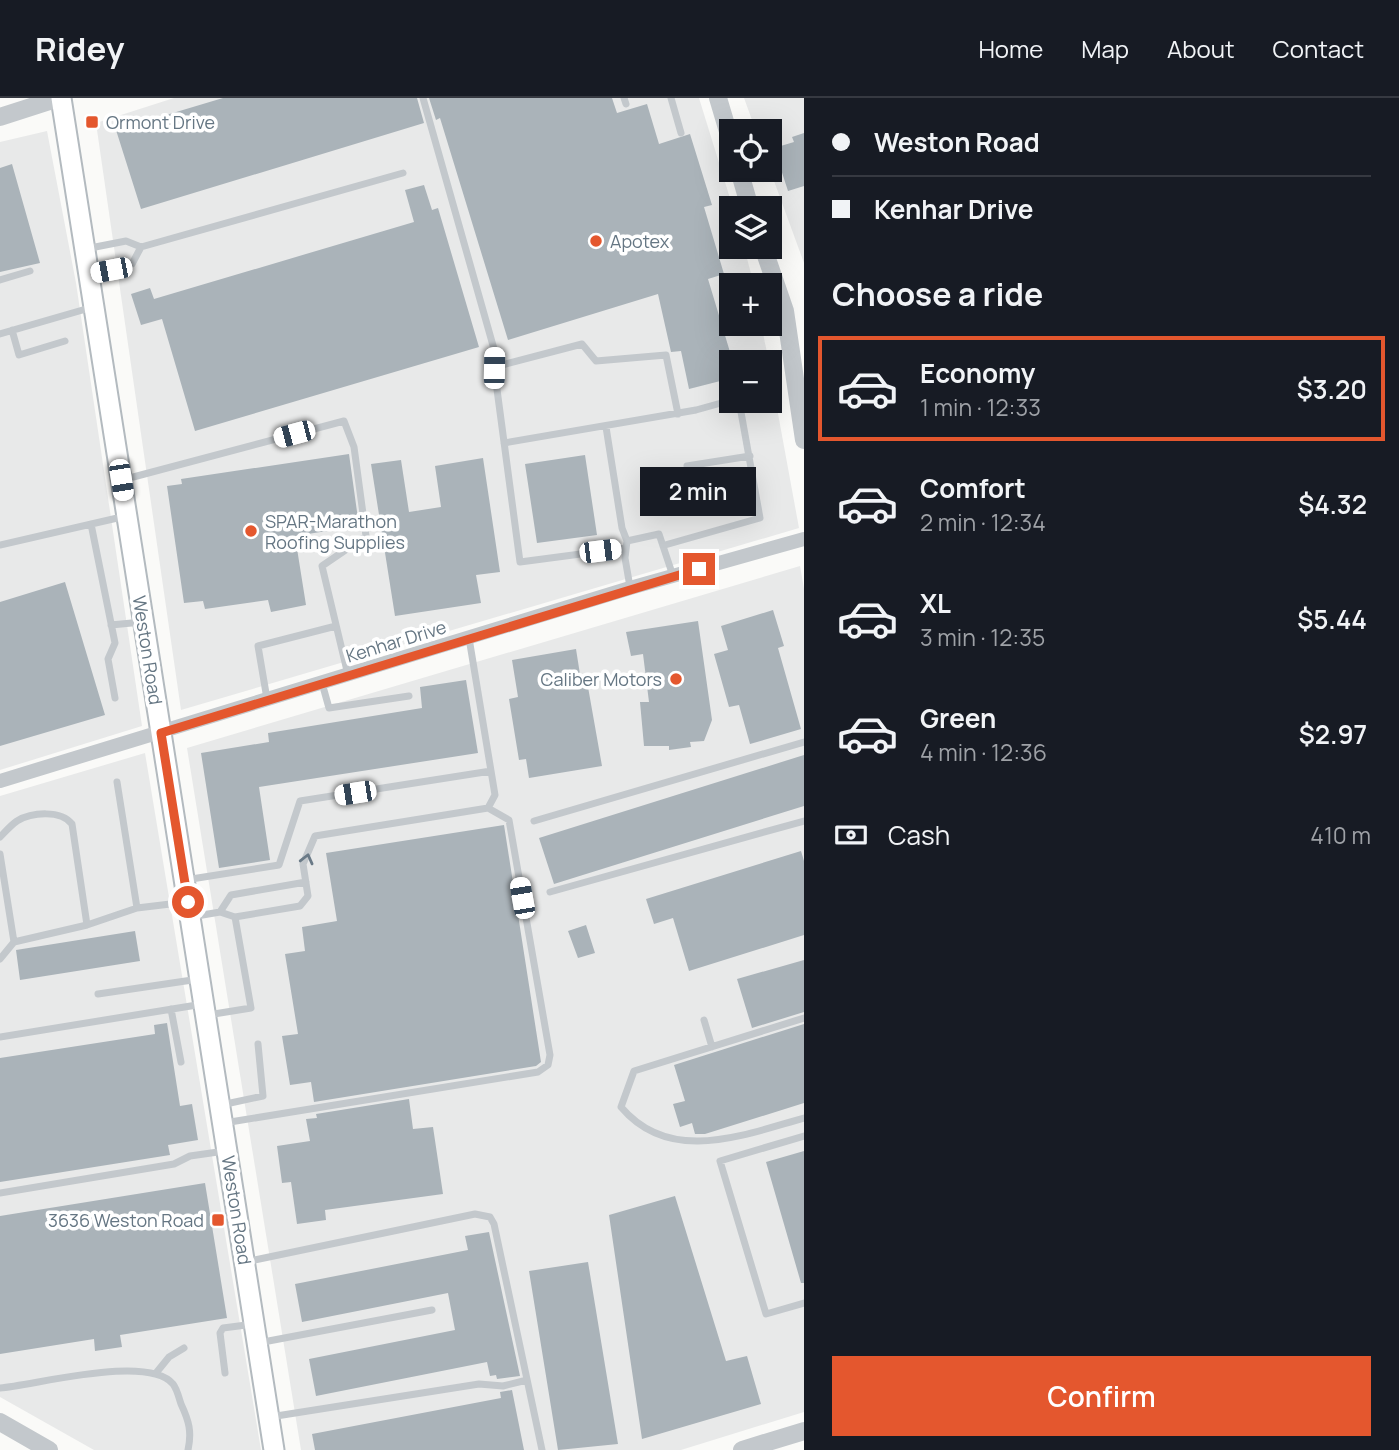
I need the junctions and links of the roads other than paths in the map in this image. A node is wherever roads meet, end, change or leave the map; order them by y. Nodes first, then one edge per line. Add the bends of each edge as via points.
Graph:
1 (60, 98) edge
2 (423, 98) edge
3 (671, 98) edge
4 (718, 98) edge
5 (0, 117) edge
6 (724, 119) edge
7 (681, 133) dead end
8 (403, 173) dead end
9 (141, 247) junction
10 (85, 249) junction
11 (767, 259) edge
12 (30, 271) dead end
13 (89, 275) junction
14 (0, 280) edge
15 (94, 307) junction
16 (12, 330) junction
17 (0, 334) edge
18 (65, 341) dead end
19 (494, 368) junction
20 (719, 403) edge
21 (741, 413) edge
22 (678, 414) junction
23 (606, 427) junction
24 (804, 440) edge
25 (504, 443) junction
26 (750, 456) junction
27 (687, 466) dead end
28 (121, 480) junction
29 (127, 516) junction
30 (90, 524) junction
31 (804, 539) edge
32 (627, 544) junction
33 (0, 545) edge
34 (665, 545) junction
35 (673, 576) junction
36 (631, 588) junction
37 (144, 622) junction
38 (111, 625) junction
39 (336, 626) junction
40 (469, 638) junction
41 (348, 676) junction
42 (322, 683) junction
43 (409, 696) dead end
44 (115, 698) dead end
45 (267, 700) junction
46 (161, 733) junction
47 (804, 742) edge
48 (491, 771) junction
49 (0, 781) edge
50 (117, 782) dead end
51 (488, 808) junction
52 (534, 821) dead end
53 (804, 821) edge
54 (0, 837) edge
55 (0, 854) edge
56 (185, 880) junction
57 (306, 882) junction
58 (550, 892) dead end
59 (138, 908) junction
60 (189, 909) junction
61 (220, 912) junction
62 (235, 917) junction
63 (87, 925) junction
64 (14, 942) junction
65 (0, 959) edge
66 (200, 979) junction
67 (98, 994) dead end
68 (171, 1009) junction
69 (205, 1009) junction
70 (804, 1018) edge
71 (704, 1020) dead end
72 (0, 1037) edge
73 (258, 1044) dead end
74 (712, 1047) junction
75 (181, 1062) dead end
76 (221, 1114) junction
77 (804, 1118) edge
78 (804, 1136) edge
79 (227, 1151) junction
80 (0, 1193) edge
81 (245, 1262) junction
82 (804, 1303) edge
83 (432, 1310) dead end
84 (256, 1334) junction
85 (184, 1348) dead end
86 (156, 1373) junction
87 (225, 1373) dead end
88 (527, 1380) junction
89 (0, 1388) edge
90 (269, 1418) junction
91 (0, 1422) edge
92 (804, 1431) edge
93 (49, 1450) edge
94 (188, 1450) edge
95 (274, 1450) edge
96 (542, 1450) edge
97 (742, 1450) edge

1 - 5 street
1 - 10 main road, Weston Road
2 - 19 lane via 494,349
3 - 7 lane
4 - 6 street
8 - 9 lane
9 - 10 lane via 126,241
9 - 13 lane via 132,264
10 - 13 main road, Weston Road
11 - 24 street via 785,311
12 - 14 lane
13 - 15 main road, Weston Road
15 - 16 lane
15 - 28 main road, Weston Road
16 - 17 lane
16 - 18 lane via 19,355
19 - 22 lane via 582,344 596,361 666,355
19 - 25 lane
20 - 22 lane
21 - 26 lane
22 - 23 lane
23 - 25 lane
23 - 32 lane
25 - 32 lane via 520,562
26 - 27 lane
26 - 34 lane via 760,518
28 - 29 main road, Weston Road
28 - 39 lane via 344,421 354,447 366,536 322,566
29 - 30 lane
29 - 37 main road, Weston Road
30 - 33 lane
30 - 38 lane
31 - 35 street, Kenhar Drive
32 - 34 lane via 659,534
32 - 36 lane
34 - 35 lane
35 - 36 street, Kenhar Drive
36 - 40 street, Kenhar Drive
37 - 38 lane
37 - 46 main road, Weston Road
38 - 44 lane via 115,643 108,659
39 - 41 lane
39 - 45 lane via 258,646
40 - 41 street, Kenhar Drive
40 - 48 lane
41 - 42 street, Kenhar Drive
42 - 43 lane via 329,708
42 - 45 street, Kenhar Drive
45 - 46 street, Kenhar Drive
46 - 49 street, Kenhar Drive
46 - 56 main road, Weston Road
47 - 52 lane
48 - 51 lane via 495,795
48 - 56 lane via 300,801 279,865
50 - 59 lane
57 -> 51 lane via 303,864 315,836
51 - 76 lane via 509,820 550,1055 548,1065 538,1072
53 - 58 lane
54 - 63 lane via 19,820 55,813 66,817 72,824
55 - 64 lane
56 - 60 main road, Weston Road
57 - 61 lane via 231,895
57 - 62 lane via 308,896 300,906
59 - 60 lane
59 - 63 lane
60 - 61 lane
60 - 66 main road, Weston Road
61 - 62 lane
62 - 69 lane via 251,1008
63 - 64 lane
64 - 65 lane
66 - 67 lane
66 - 69 main road, Weston Road
68 - 69 lane
68 - 72 lane
68 - 75 lane
69 - 76 main road, Weston Road
70 - 74 lane
71 - 74 lane
73 - 76 lane via 264,1096
74 - 77 lane via 634,1071 621,1107 648,1128 686,1143 735,1137
76 - 79 main road, Weston Road
78 - 82 lane via 720,1161 766,1314
79 - 80 lane
79 - 81 main road, Weston Road
81 - 84 main road, Weston Road
81 - 88 lane via 482,1214 494,1224
83 - 84 lane
84 - 87 lane via 223,1328
84 - 90 main road, Weston Road
85 - 86 lane
86 - 89 lane via 112,1372
86 - 94 lane via 173,1384 188,1418 192,1433
88 - 90 lane
88 - 96 lane
90 - 95 main road, Weston Road
91 - 93 street
92 - 97 street

